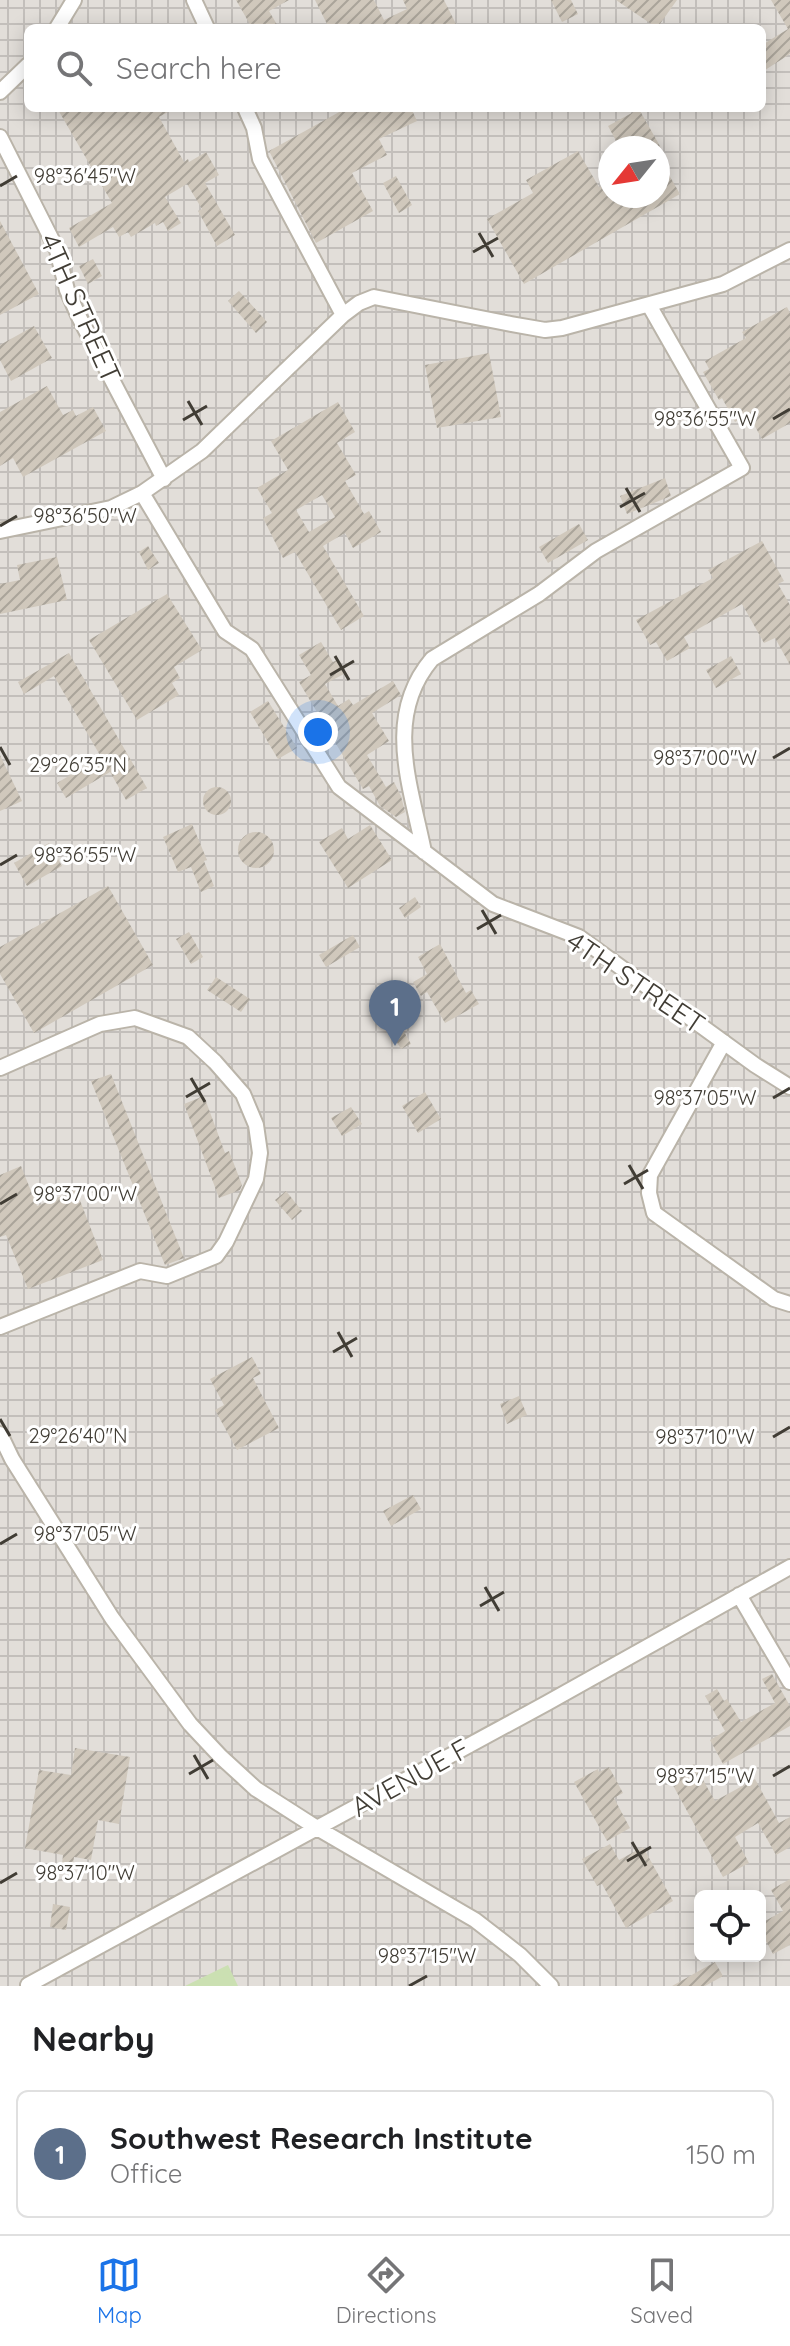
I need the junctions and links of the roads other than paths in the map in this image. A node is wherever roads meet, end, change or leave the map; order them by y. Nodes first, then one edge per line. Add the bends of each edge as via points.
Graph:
1 (74, 0) edge
2 (194, 0) edge
3 (59, 24) edge
4 (205, 24) edge
5 (24, 69) edge
6 (0, 92) edge
7 (247, 112) edge
8 (0, 137) edge
9 (790, 250) edge
10 (649, 305) junction
11 (343, 315) junction
12 (164, 479) junction
13 (142, 493) junction
14 (0, 531) edge
15 (424, 852) junction
16 (724, 1042) junction
17 (0, 1068) edge
18 (790, 1087) edge
19 (790, 1304) edge
20 (0, 1327) edge
21 (0, 1434) edge
22 (790, 1567) edge
23 (739, 1595) junction
24 (788, 1672) edge
25 (317, 1828) junction
26 (28, 1985) edge
27 (551, 1986) edge

1 - 3 street
2 - 4 street
5 - 6 street
7 - 11 street via 260,159
8 - 12 street, 4TH STREET via 57,250 79,317
9 - 10 street via 723,284
10 - 11 street via 545,330 374,297
10 - 15 street via 742,468 596,551 539,594 432,659 420,673 411,691 403,741
11 - 12 street via 202,451
12 - 13 street
13 - 14 street via 111,508
13 - 15 street, 4TH STREET via 225,631 252,649 339,787
15 - 16 street, 4TH STREET via 493,904 579,937
16 - 18 street, 4TH STREET
16 - 19 street via 650,1175 651,1203 654,1213 774,1299
17 - 20 street via 100,1024 135,1018 188,1037 215,1062 243,1094 260,1153 256,1179 216,1256 167,1276 140,1271
21 - 25 street via 112,1618 190,1724 256,1789
22 - 23 street, AVENUE F
23 - 24 street
23 - 25 street, AVENUE F
25 - 26 street, AVENUE F
25 - 27 street via 475,1920

